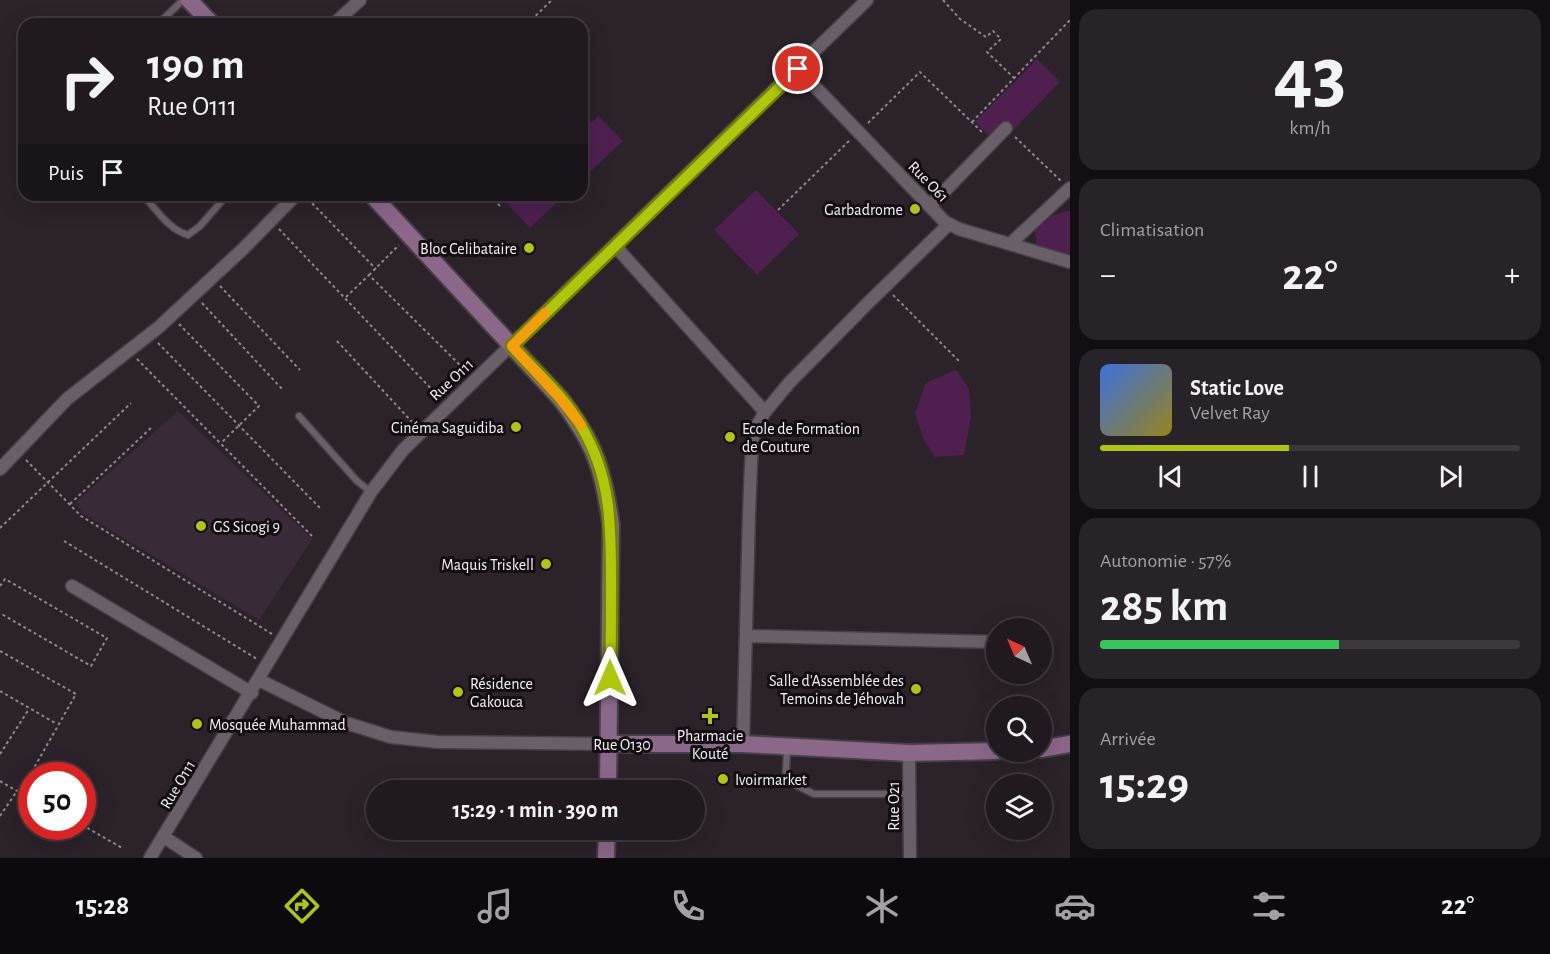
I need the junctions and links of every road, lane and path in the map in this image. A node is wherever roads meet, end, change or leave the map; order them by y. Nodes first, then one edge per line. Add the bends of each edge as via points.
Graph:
1 (183, 0) edge
2 (189, 0) edge
3 (360, 0) edge
4 (552, 0) edge
5 (867, 0) edge
6 (942, 0) edge
7 (164, 18) edge
8 (206, 18) edge
9 (340, 18) edge
10 (533, 18) edge
11 (1070, 20) edge
12 (798, 69) junction
13 (1014, 78) junction
14 (971, 122) junction
15 (1006, 128) joint
16 (858, 132) junction
17 (992, 143) junction
18 (1070, 189) edge
19 (148, 201) edge
20 (221, 201) edge
21 (290, 201) edge
22 (310, 201) edge
23 (378, 201) edge
24 (495, 201) edge
25 (500, 206) dead end
26 (930, 206) junction
27 (778, 210) dead end
28 (270, 220) junction
29 (949, 224) junction
30 (409, 234) junction
31 (1010, 244) junction
32 (615, 246) junction
33 (1070, 262) edge
34 (376, 269) junction
35 (369, 275) junction
36 (212, 278) junction
37 (884, 287) junction
38 (193, 295) junction
39 (346, 298) junction
40 (171, 315) junction
41 (150, 335) junction
42 (337, 341) dead end
43 (512, 346) junction
44 (130, 351) junction
45 (959, 361) dead end
46 (300, 370) dead end
47 (474, 380) junction
48 (282, 389) dead end
49 (131, 402) dead end
50 (447, 405) junction
51 (765, 412) junction
52 (299, 416) dead end
53 (153, 426) dead end
54 (239, 426) junction
55 (420, 431) junction
56 (221, 443) junction
57 (16, 450) junction
58 (0, 469) edge
59 (48, 482) junction
60 (371, 492) junction
61 (70, 504) junction
62 (320, 508) dead end
63 (0, 528) edge
64 (312, 536) dead end
65 (63, 541) dead end
66 (0, 586) edge
67 (72, 586) dead end
68 (0, 613) edge
69 (747, 636) junction
70 (282, 640) junction
71 (986, 642) edge
72 (0, 651) edge
73 (267, 666) junction
74 (259, 680) junction
75 (0, 692) edge
76 (252, 693) junction
77 (29, 708) junction
78 (58, 724) junction
79 (610, 744) junction
80 (743, 744) junction
81 (1070, 744) edge
82 (787, 746) junction
83 (1052, 747) edge
84 (986, 751) edge
85 (909, 753) junction
86 (0, 754) edge
87 (37, 762) edge
88 (608, 780) edge
89 (0, 782) edge
90 (17, 791) joint
91 (909, 794) junction
92 (0, 816) edge
93 (96, 833) edge
94 (164, 837) junction
95 (607, 840) edge
96 (122, 848) dead end
97 (150, 858) edge
98 (196, 858) edge
99 (606, 858) edge
100 (910, 858) edge

1 - 7 lane
2 - 8 main road
3 - 9 street
4 - 10 path
5 - 12 street, Rue O111
6 - 13 path via 986,37 993,31 1001,39 987,52
11 - 13 path
12 - 16 street, Rue O61
12 - 32 street, Rue O111
13 - 14 path
14 - 16 path via 920,72
14 - 17 path
15 - 17 street
15 - 18 path
16 - 26 street, Rue O61
16 - 27 path
17 - 26 street
18 - 31 street
19 - 20 lane via 170,226 188,235
21 - 28 street
22 - 34 path
23 - 30 main road
24 - 25 path
26 - 29 street, Rue O61
28 - 36 street
28 - 39 path
29 - 31 street, Rue O61
29 - 37 street
30 - 34 path
30 - 43 main road
31 - 33 street, Rue O61
32 - 43 street, Rue O111
32 - 51 street
34 - 35 path
35 - 39 path
35 - 47 path
36 - 38 street
36 - 46 path
37 - 45 path
37 - 51 street
38 - 40 street
38 - 48 path
39 - 50 path
40 - 41 street
40 - 54 path via 259,406
41 - 44 street
41 - 54 path
42 - 55 path
43 - 47 street, Rue O111
43 - 79 main road via 580,424 605,482 611,525
44 - 56 path
44 - 57 street via 67,399
47 - 50 street, Rue O111
49 - 59 path
50 - 55 street, Rue O111
51 - 69 street via 752,441
52 - 60 lane
53 - 61 path
54 - 56 path
54 - 62 path
55 - 60 street, Rue O111
56 - 64 path
57 - 58 street
57 - 59 path
59 - 61 path
59 - 63 path
60 - 70 street, Rue O111
61 - 70 path via 81,516
65 - 73 path
66 - 68 path via 4,579 106,638 91,666
67 - 76 street
69 - 71 street
69 - 80 street
70 - 73 street, Rue O111
72 - 78 path via 76,694
73 - 74 street, Rue O111
74 - 76 street, Rue O111
74 - 79 street, Rue O130 via 346,723 391,737 438,742
75 - 77 path
76 - 94 street, Rue O111
77 - 78 path
77 - 86 path
78 - 87 path
79 - 80 main road, Rue O130
79 - 88 main road
80 - 82 main road, Rue O130
81 - 83 main road
82 - 85 main road, Rue O130
82 - 91 lane via 786,772 796,785 814,794
84 - 85 main road, Rue O130
85 - 91 street, Rue O21
89 - 90 path
90 - 92 path
91 - 100 street, Rue O21
93 - 96 path
94 - 97 street, Rue O111
94 - 98 street
95 - 99 main road

